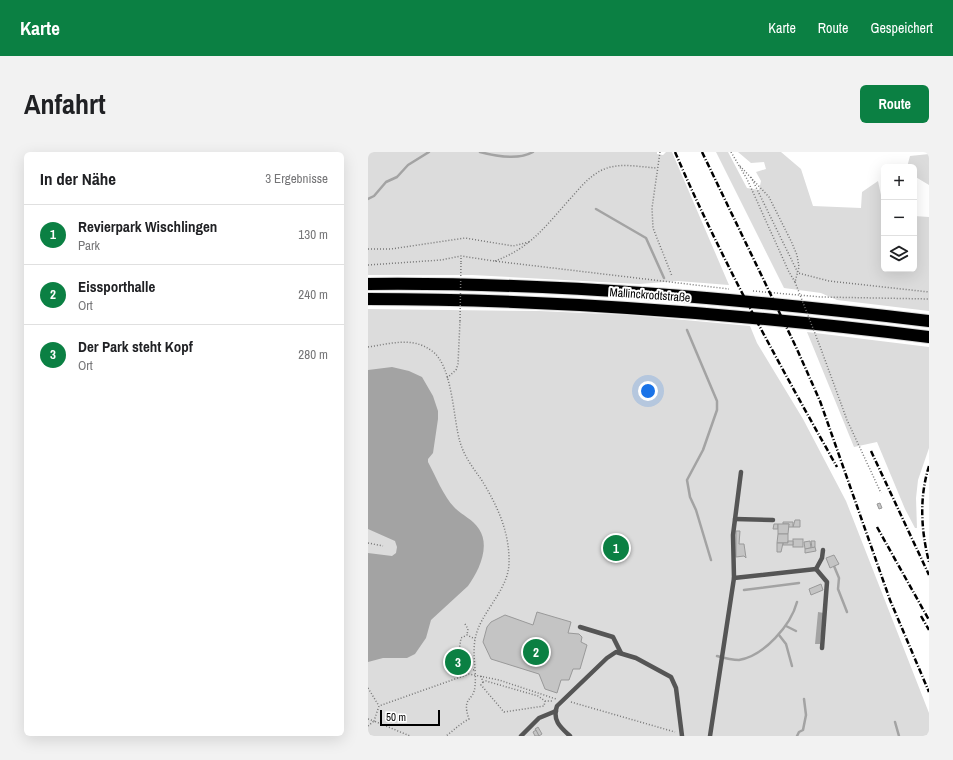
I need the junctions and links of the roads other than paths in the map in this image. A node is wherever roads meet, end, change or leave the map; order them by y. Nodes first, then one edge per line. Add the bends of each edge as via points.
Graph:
1 (368, 284) edge
2 (368, 299) edge
3 (929, 321) edge
4 (929, 337) edge
5 (741, 472) dead end
6 (735, 519) junction
7 (773, 520) dead end
8 (823, 550) dead end
9 (816, 569) junction
10 (734, 578) junction
11 (580, 627) dead end
12 (822, 648) dead end
13 (621, 653) junction
14 (556, 711) junction
15 (682, 735) edge
16 (521, 736) edge
17 (570, 736) edge
18 (710, 736) edge

1 - 3 highway, Mallinckrodtstraße via 473,285 630,292 775,304
2 - 4 highway, Mallinckrodtstraße via 455,299 630,307
5 - 6 lane
6 - 7 lane
6 - 10 lane
8 - 9 lane
9 - 10 lane
9 - 12 lane via 827,582
10 - 18 lane
11 - 13 lane via 613,637
13 - 14 lane via 611,654 561,701
13 - 15 lane via 671,677 676,688
14 - 16 lane via 540,718
14 - 17 lane via 557,723

